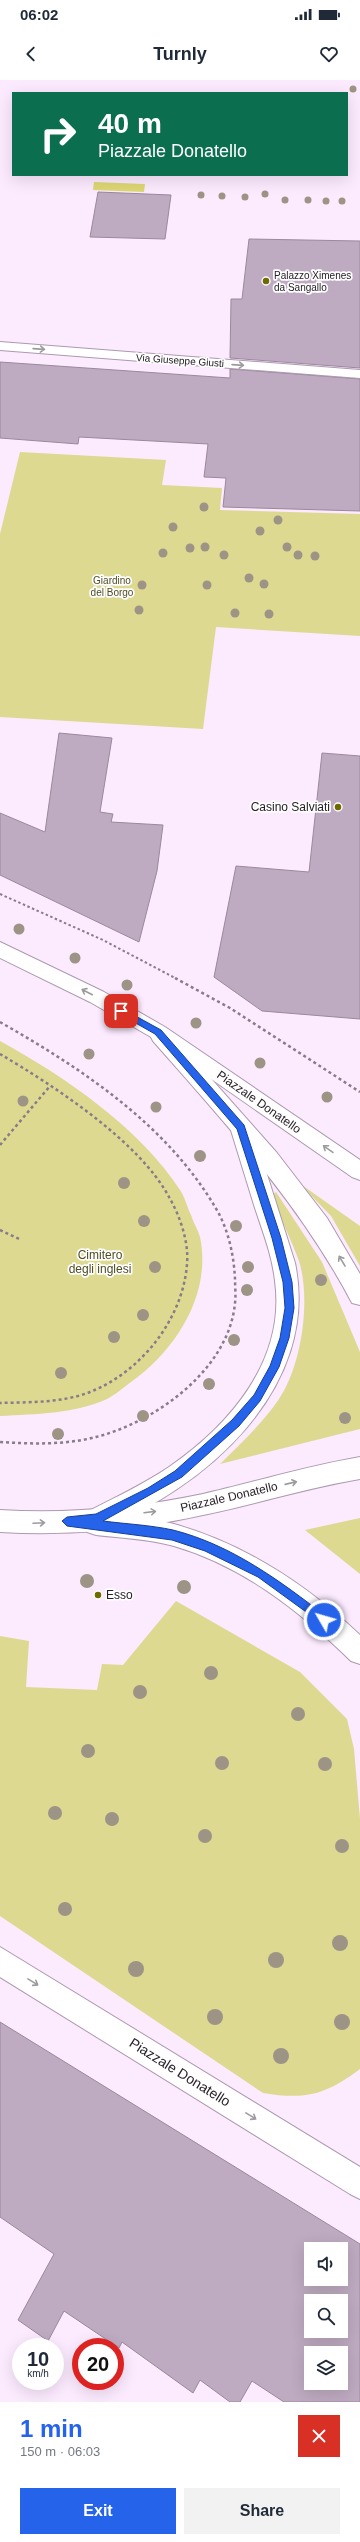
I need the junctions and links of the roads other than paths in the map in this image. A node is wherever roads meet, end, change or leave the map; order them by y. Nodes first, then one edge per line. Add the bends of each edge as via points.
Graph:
1 (0, 346) edge
2 (360, 374) edge
3 (0, 949) edge
4 (158, 1032) junction
5 (241, 1127) junction
6 (360, 1171) edge
7 (360, 1296) edge
8 (360, 1468) edge
9 (98, 1519) junction
10 (0, 1521) edge
11 (67, 1521) junction
12 (360, 1652) edge
13 (0, 1961) edge
14 (360, 2184) edge

1 -> 2 street, Via Giuseppe Giusti
4 -> 3 street, Piazzale Donatello via 97,997
4 - 5 street, Piazzale Donatello
6 -> 4 street, Piazzale Donatello
7 -> 5 street, Piazzale Donatello via 330,1242 292,1187
5 - 9 street, Piazzale Donatello via 277,1238 287,1282 289,1308 284,1338 274,1367 257,1398 236,1423 198,1458 151,1491
9 -> 8 street, Piazzale Donatello via 179,1509
9 - 11 street, Piazzale Donatello
10 -> 11 street, Piazzale Donatello
11 - 12 street, Piazzale Donatello via 172,1535 208,1547 261,1574 335,1629
13 -> 14 street, Piazzale Donatello

